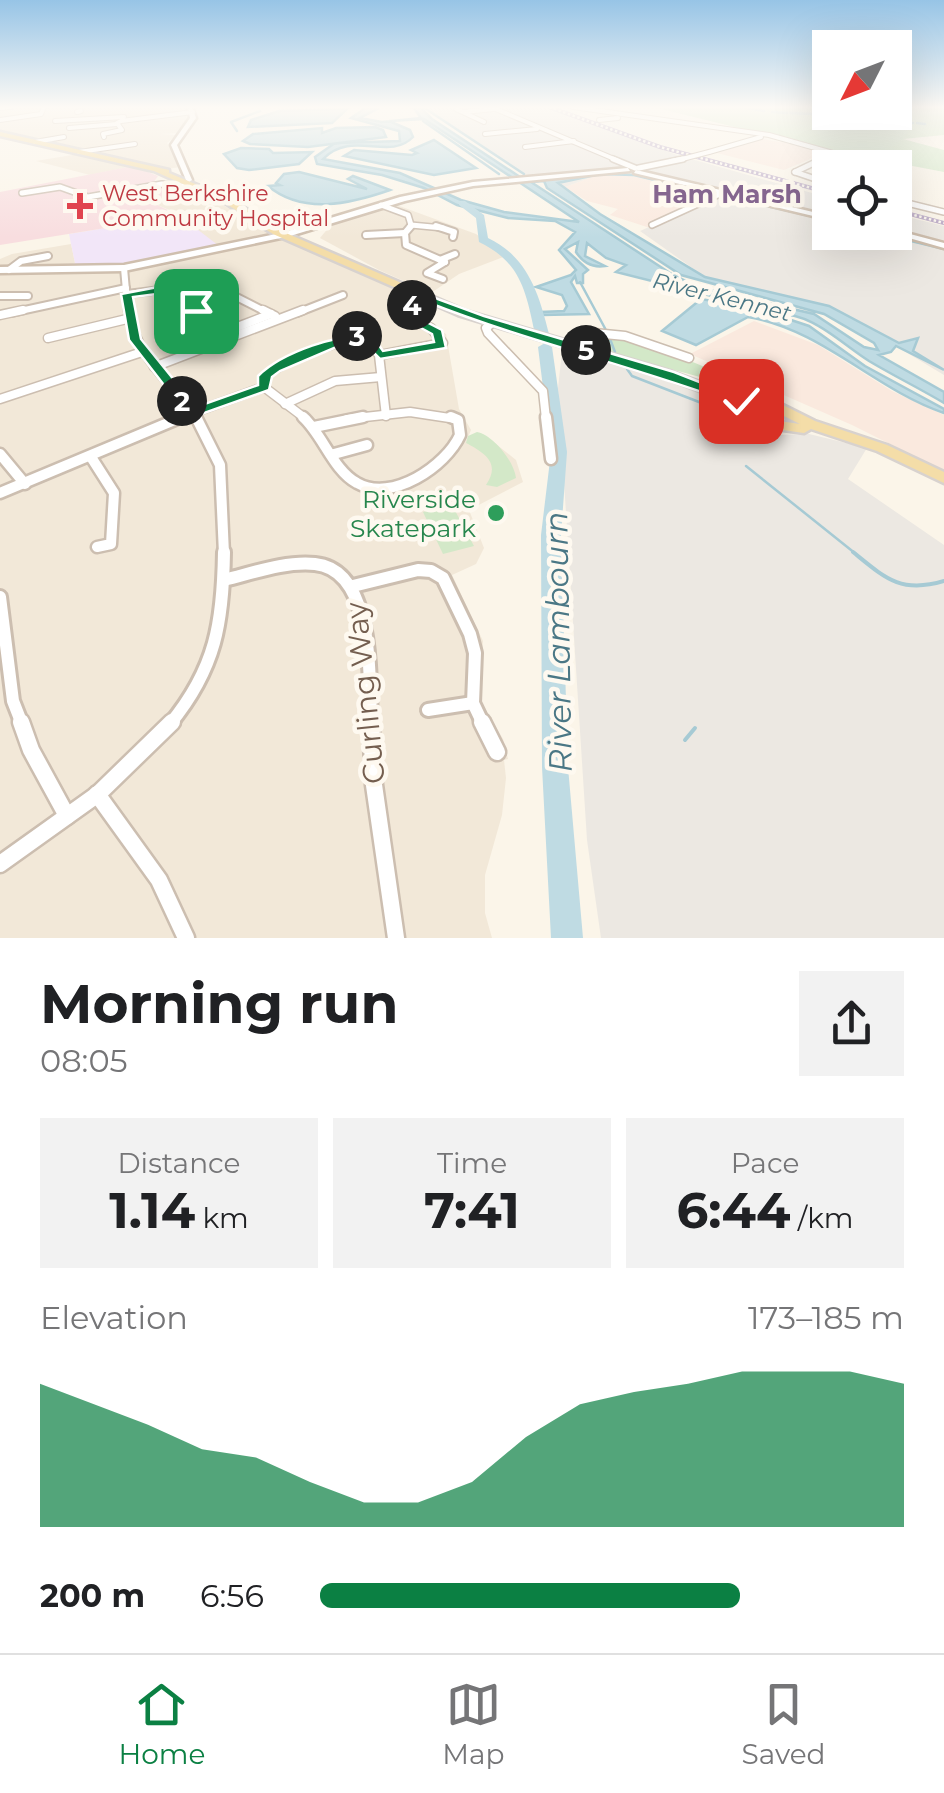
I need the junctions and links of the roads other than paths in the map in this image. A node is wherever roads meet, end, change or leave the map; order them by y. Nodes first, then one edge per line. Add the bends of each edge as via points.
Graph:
1 (74, 151) edge
2 (88, 151) edge
3 (176, 151) edge
4 (597, 151) edge
5 (713, 151) edge
6 (79, 152) junction
7 (812, 164) edge
8 (636, 169) junction
9 (164, 173) junction
10 (524, 177) joint
11 (508, 178) joint
12 (812, 178) edge
13 (189, 181) junction
14 (154, 185) junction
15 (722, 192) junction
16 (22, 193) dead end
17 (912, 204) edge
18 (381, 205) junction
19 (944, 212) edge
20 (812, 214) edge
21 (260, 219) junction
22 (316, 225) junction
23 (411, 225) junction
24 (652, 225) dead end
25 (366, 232) dead end
26 (289, 233) junction
27 (405, 233) junction
28 (456, 235) dead end
29 (912, 237) edge
30 (309, 243) junction
31 (944, 246) edge
32 (456, 254) dead end
33 (48, 257) dead end
34 (437, 262) junction
35 (124, 268) junction
36 (5, 270) edge
37 (443, 279) dead end
38 (219, 286) junction
39 (126, 291) junction
40 (342, 295) dead end
41 (0, 296) edge
42 (28, 296) dead end
43 (427, 298) junction
44 (0, 315) edge
45 (186, 316) dead end
46 (131, 318) junction
47 (492, 323) junction
48 (240, 326) dead end
49 (48, 338) dead end
50 (568, 346) junction
51 (142, 352) junction
52 (380, 355) junction
53 (689, 358) dead end
54 (154, 368) junction
55 (381, 377) junction
56 (264, 387) junction
57 (0, 399) edge
58 (286, 404) junction
59 (193, 412) junction
60 (386, 416) junction
61 (314, 427) junction
62 (367, 445) dead end
63 (0, 454) edge
64 (334, 454) junction
65 (91, 457) junction
66 (551, 459) dead end
67 (944, 478) edge
68 (24, 484) junction
69 (0, 493) edge
70 (97, 548) dead end
71 (224, 580) junction
72 (353, 586) junction
73 (0, 597) edge
74 (472, 704) junction
75 (428, 710) dead end
76 (497, 752) dead end
77 (96, 794) junction
78 (68, 816) junction
79 (0, 864) edge
80 (186, 938) edge
81 (396, 938) edge

1 - 6 main road
2 - 6 street
3 - 13 main road
4 - 8 street
5 - 8 street, bridge
6 - 9 main road
7 - 12 street via 795,172
8 - 10 main road
8 - 15 main road
9 - 13 main road
9 - 14 street
10 - 11 main road
11 - 18 main road
13 - 14 street
13 - 21 main road
14 - 16 street via 94,197 64,187
15 - 20 main road
15 - 24 street
17 - 19 street
18 - 22 main road
18 - 23 street via 408,214
21 - 22 main road
21 - 26 main road
22 - 26 main road
22 - 30 main road
23 - 27 street
23 - 28 street
25 - 27 street
26 - 30 main road
26 - 35 main road
27 - 34 street via 407,249
29 - 31 main road
30 - 43 main road
32 - 34 street
33 - 36 street
34 - 37 street via 423,273
35 - 36 main road
35 - 39 street
38 - 39 street
38 - 45 street via 184,300 196,310
38 - 48 street via 273,315
39 - 44 street
39 - 46 street
40 - 54 street
41 - 42 street
43 - 47 main road
43 - 52 street via 404,316 431,328 443,344
46 - 49 street
46 - 51 street
47 - 50 main road
47 - 66 street via 488,333 544,391
50 - 53 street via 584,332 609,333
50 - 67 main road via 669,375 752,410 765,425 785,419 843,435
51 - 54 street
51 - 57 street
52 - 55 street
52 - 56 street via 368,340 346,338 275,368
54 - 59 street
55 - 58 street via 335,381
55 - 60 street
56 - 58 street
56 - 59 street
58 - 61 street
59 - 65 street
59 - 71 street via 220,461
60 - 61 street
60 - 64 street via 444,414 460,423 457,448 432,468 369,488 356,483
61 - 64 street
62 - 64 street
63 - 68 street
65 - 68 street
65 - 70 street via 114,493 111,544
68 - 69 street
71 - 72 street, Curling Way via 312,563 336,570
71 - 77 street via 218,637 195,688 151,744
72 - 74 street via 418,570 444,578 475,653
72 - 81 street, Curling Way via 366,648 374,785
73 - 78 street via 13,701
74 - 75 street
74 - 76 street
77 - 78 street
77 - 80 street via 163,889
78 - 79 street

